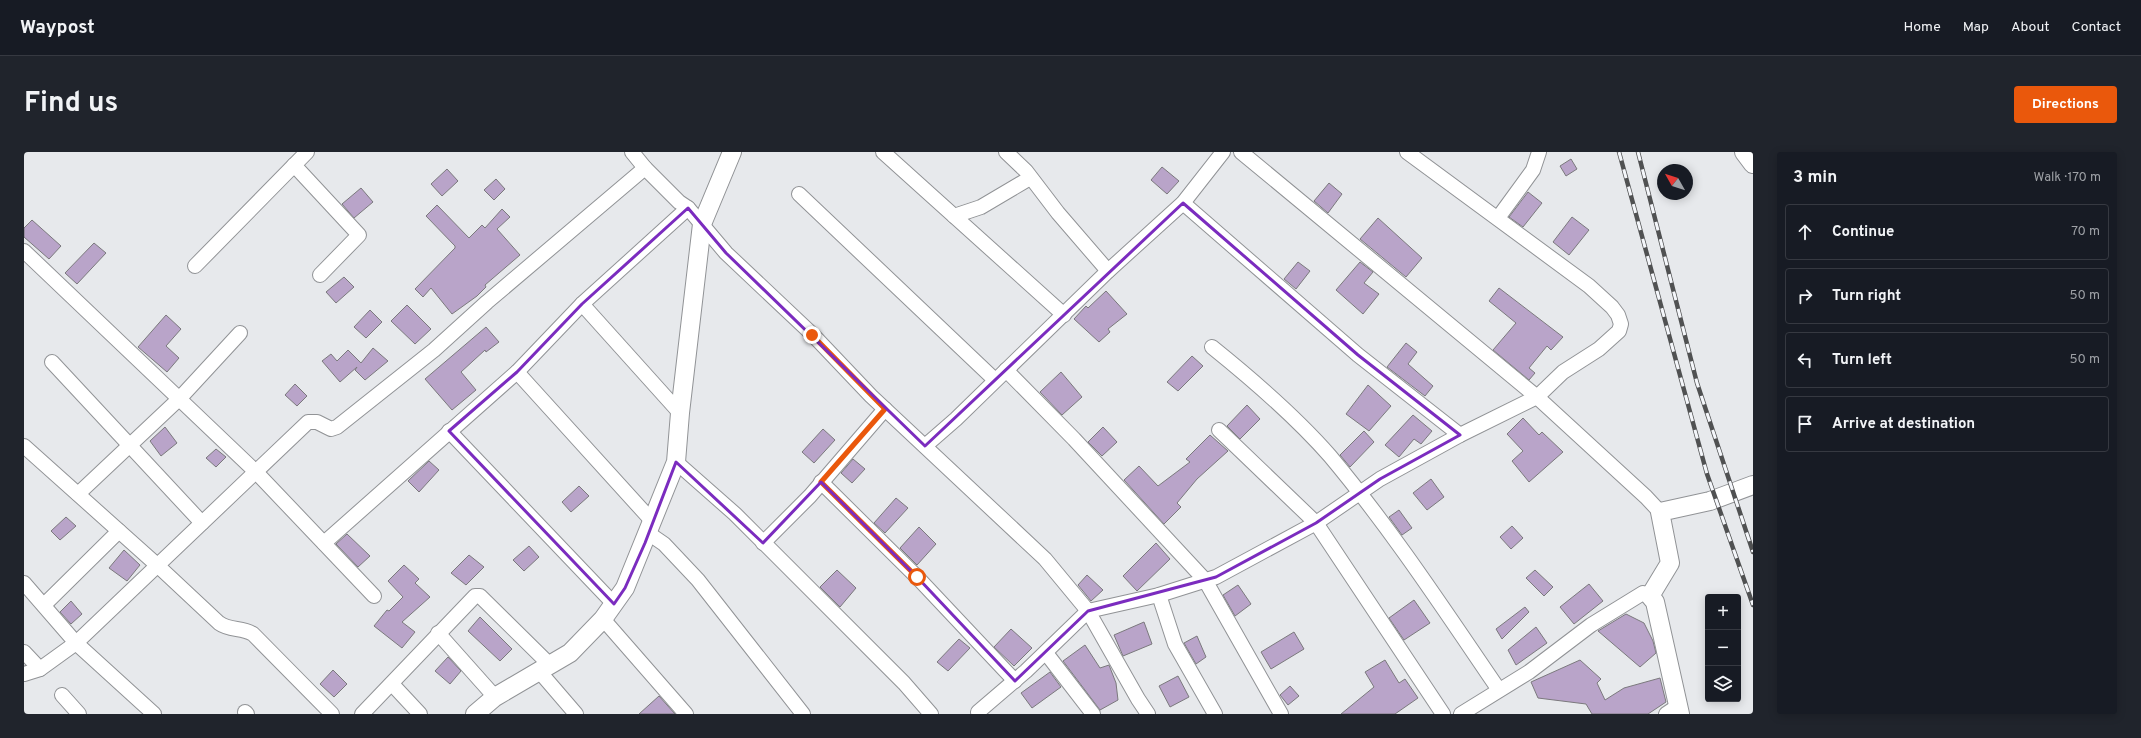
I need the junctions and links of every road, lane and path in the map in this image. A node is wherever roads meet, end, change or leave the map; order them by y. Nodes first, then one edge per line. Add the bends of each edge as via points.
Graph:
1 (307, 152) edge
2 (632, 152) edge
3 (732, 152) edge
4 (883, 152) edge
5 (1006, 152) edge
6 (1223, 152) edge
7 (1241, 152) edge
8 (1407, 152) edge
9 (1539, 152) edge
10 (1744, 152) edge
11 (1753, 164) edge
12 (294, 165) junction
13 (645, 168) junction
14 (1030, 178) junction
15 (799, 194) dead end
16 (1184, 203) junction
17 (688, 208) junction
18 (954, 216) junction
19 (1498, 218) junction
20 (702, 224) junction
21 (24, 251) edge
22 (195, 266) dead end
23 (1108, 271) junction
24 (320, 275) dead end
25 (582, 304) junction
26 (1064, 315) junction
27 (240, 332) dead end
28 (1212, 347) dead end
29 (52, 362) dead end
30 (1006, 370) junction
31 (517, 372) junction
32 (995, 380) junction
33 (180, 398) junction
34 (1537, 398) junction
35 (885, 409) junction
36 (680, 414) junction
37 (1219, 430) dead end
38 (449, 431) junction
39 (1460, 435) junction
40 (24, 446) edge
41 (129, 446) junction
42 (925, 446) junction
43 (676, 462) junction
44 (256, 472) junction
45 (821, 482) junction
46 (1753, 485) edge
47 (78, 494) junction
48 (1360, 494) junction
49 (1660, 512) junction
50 (202, 523) junction
51 (1316, 523) junction
52 (651, 528) junction
53 (119, 531) junction
54 (324, 543) junction
55 (763, 543) junction
56 (157, 565) junction
57 (1205, 580) junction
58 (24, 583) edge
59 (1159, 595) junction
60 (374, 596) dead end
61 (1650, 596) junction
62 (614, 604) junction
63 (44, 605) junction
64 (1088, 611) junction
65 (603, 619) junction
66 (438, 633) junction
67 (76, 643) junction
68 (24, 652) edge
69 (1046, 653) junction
70 (545, 668) junction
71 (40, 669) junction
72 (24, 674) edge
73 (1015, 681) junction
74 (392, 684) junction
75 (1499, 690) junction
76 (62, 695) dead end
77 (496, 697) junction
78 (1675, 711) edge
79 (978, 713) edge
80 (79, 714) edge
81 (154, 714) edge
82 (332, 714) edge
83 (362, 714) edge
84 (420, 714) edge
85 (476, 714) edge
86 (576, 714) edge
87 (686, 714) edge
88 (803, 714) edge
89 (931, 714) edge
90 (1093, 714) edge
91 (1148, 714) edge
92 (1215, 714) edge
93 (1280, 714) edge
94 (1443, 714) edge
95 (1461, 714) edge

1 - 12 street
2 - 13 street
3 - 20 street
4 - 18 street
5 - 14 street
6 - 16 street
7 - 34 street
8 - 19 street
9 - 19 street via 1533,170
10 - 11 street
12 - 22 street
12 - 24 street via 359,235
13 - 17 street
13 - 44 street via 434,350 337,428 331,429 317,422 308,422
14 - 18 street via 980,207
14 - 23 street
15 - 32 street
16 - 23 street
16 - 39 street via 1358,355
17 - 20 street
17 - 25 street
18 - 26 street
19 - 34 street via 1589,286 1612,306 1621,324 1614,337 1563,372
20 - 35 street via 726,253
20 - 36 street
21 - 33 street
23 - 26 street
25 - 31 street
25 - 36 street
26 - 30 street
27 - 33 street
28 - 48 street via 1247,375 1299,424 1329,455
29 - 41 street
30 - 32 street
30 - 57 street
31 - 38 street
31 - 52 street
32 - 42 street
33 - 41 street
33 - 44 street
34 - 39 street
34 - 49 street
35 - 42 street
35 - 45 street
36 - 43 street
37 - 51 street
38 - 54 street
38 - 62 street
39 - 48 street via 1380,479
40 - 47 street
41 - 47 street
41 - 50 street
42 - 64 street via 1045,559
43 - 52 street
43 - 55 street via 735,514
44 - 50 street
44 - 54 street
45 - 55 street
45 - 73 street via 917,577
46 - 49 street via 1710,501
47 - 53 street
48 - 51 street
48 - 75 street
49 - 61 street via 1670,563
50 - 56 street
51 - 57 street via 1216,577
51 - 94 street
52 - 62 street via 625,588
52 - 88 street via 698,580
53 - 56 street
53 - 63 street
54 - 60 street
55 - 89 street via 904,683
56 - 67 street
56 - 82 street via 219,623 230,629 246,630 253,634
57 - 59 street
57 - 93 street
58 - 63 street
59 - 64 street
59 - 92 street via 1175,644
61 - 75 street via 1643,593 1591,625 1529,672
61 - 78 street via 1656,602
62 - 65 street
63 - 67 street
64 - 69 street
64 - 91 street
65 - 70 street via 570,653
65 - 87 street
66 - 70 street via 474,597 479,596
66 - 74 street
66 - 77 street
67 - 71 street
67 - 81 street
68 - 71 street
69 - 73 street
69 - 90 street
70 - 77 street
70 - 86 street
71 - 72 street
73 - 79 street
74 - 83 street
74 - 84 street
75 - 95 street
76 - 80 street
77 - 85 street

